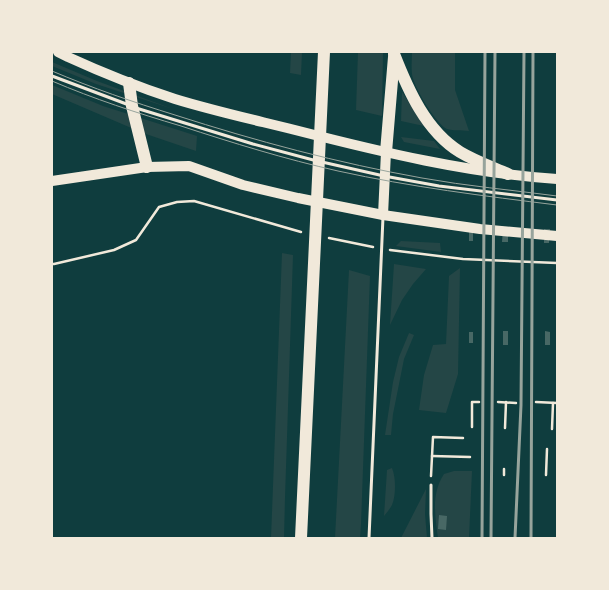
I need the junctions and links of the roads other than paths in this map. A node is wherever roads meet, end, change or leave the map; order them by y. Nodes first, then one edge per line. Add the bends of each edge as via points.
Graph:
1 (58, 52) edge
2 (324, 52) edge
3 (394, 53) edge
4 (52, 76) edge
5 (129, 83) junction
6 (132, 106) junction
7 (386, 152) junction
8 (147, 167) junction
9 (508, 174) junction
10 (384, 176) junction
11 (557, 179) edge
12 (52, 180) edge
13 (557, 200) edge
14 (383, 215) junction
15 (557, 236) edge
16 (431, 485) road end
17 (301, 538) edge
18 (369, 538) edge
19 (432, 538) edge

1 - 5 main road
2 - 17 highway
3 - 7 highway
3 - 9 highway via 420,110 443,138 459,151
4 - 6 lane
5 - 6 highway
5 - 7 main road via 176,99
6 - 8 highway
6 - 10 lane via 253,144
7 - 9 main road via 418,160
7 - 10 main road
8 - 12 main road
8 - 14 main road via 189,166 243,185
9 - 11 main road
10 - 13 lane via 439,186
10 - 14 main road
14 - 15 main road via 480,229
14 - 18 lane
16 - 19 lane

